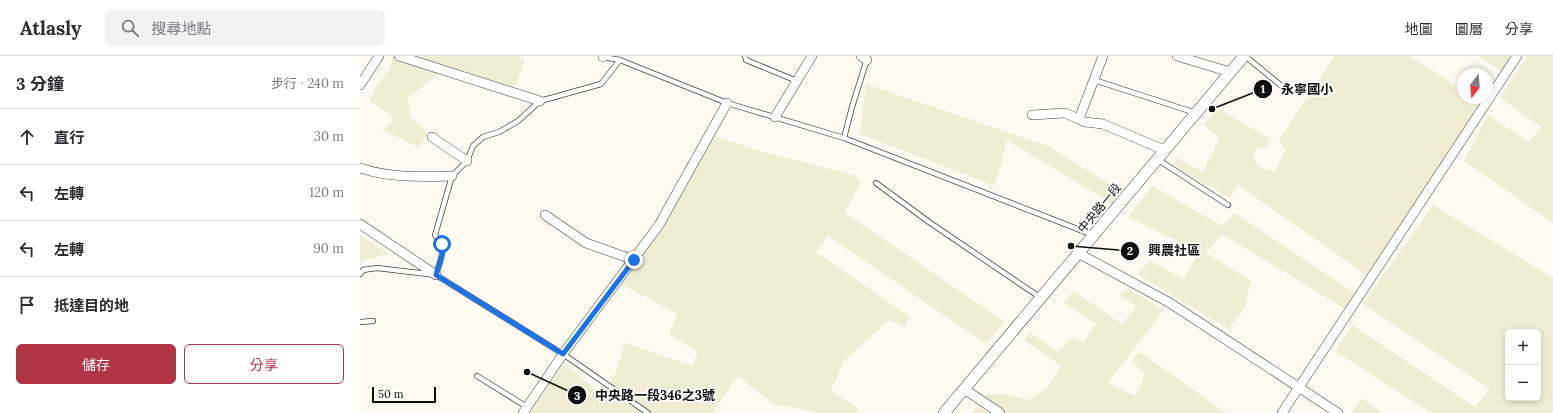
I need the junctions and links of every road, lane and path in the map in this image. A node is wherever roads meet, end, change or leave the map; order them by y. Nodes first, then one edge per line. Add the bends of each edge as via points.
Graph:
1 (379, 56) edge
2 (399, 56) edge
3 (603, 56) edge
4 (745, 56) edge
5 (812, 56) edge
6 (1103, 56) edge
7 (1177, 56) edge
8 (1244, 56) edge
9 (1517, 56) edge
10 (866, 57) edge
11 (620, 60) junction
12 (1230, 72) junction
13 (1094, 80) junction
14 (797, 81) junction
15 (360, 85) edge
16 (1288, 92) dead end
17 (540, 101) junction
18 (727, 103) junction
19 (1196, 112) junction
20 (1032, 115) dead end
21 (775, 117) junction
22 (1079, 119) junction
23 (432, 137) dead end
24 (844, 138) junction
25 (1160, 154) junction
26 (467, 161) junction
27 (360, 168) edge
28 (452, 176) junction
29 (876, 183) dead end
30 (1228, 205) dead end
31 (545, 215) dead end
32 (360, 224) edge
33 (1093, 235) junction
34 (1078, 253) junction
35 (634, 260) junction
36 (360, 274) edge
37 (436, 275) junction
38 (1041, 298) junction
39 (373, 321) dead end
40 (360, 322) edge
41 (563, 354) junction
42 (477, 376) dead end
43 (1299, 387) junction
44 (964, 389) junction
45 (525, 410) edge
46 (648, 413) edge
47 (944, 413) edge
48 (1000, 413) edge
49 (1282, 413) edge
50 (1338, 413) edge

1 - 15 street
2 - 17 street
3 - 11 lane
4 - 14 lane via 746,60
5 - 14 street
6 - 13 street
7 - 12 street
8 - 12 street, 中央路一段
8 - 16 lane
9 - 43 street
10 - 24 lane
11 - 17 lane via 601,84
11 - 18 lane
12 - 19 street, 中央路一段
13 - 19 lane
13 - 22 street
14 - 21 street
17 - 26 lane via 518,121 499,132 483,137 473,146
18 - 21 lane
18 - 35 street via 659,224
19 - 25 street, 中央路一段
20 - 22 street via 1065,113
21 - 24 lane
22 - 25 street via 1103,124
23 - 26 street
24 - 33 lane
25 - 30 lane
25 - 33 street, 中央路一段
26 - 28 lane
27 - 28 street via 374,173 419,177
28 - 37 lane via 435,235 442,244 443,252
29 - 38 lane
31 - 35 street via 586,243
32 - 37 street
33 - 34 street, 中央路一段
34 - 38 street, 中央路一段
34 - 43 street via 1170,303
35 - 41 street
36 - 37 lane via 363,270 377,268
37 - 41 lane
38 - 44 street, 中央路一段
39 - 40 lane
41 - 45 street
41 - 46 lane
42 - 45 lane
43 - 49 street
43 - 50 street
44 - 47 street, 中央路一段
44 - 48 street

